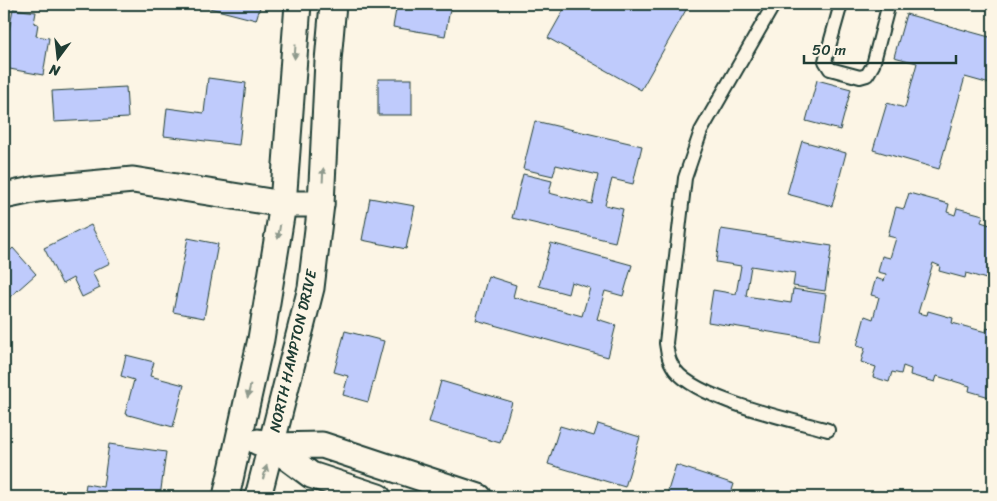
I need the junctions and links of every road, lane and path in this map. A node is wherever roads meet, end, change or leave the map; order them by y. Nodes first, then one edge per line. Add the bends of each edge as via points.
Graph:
1 (298, 4) edge
2 (333, 4) edge
3 (774, 4) edge
4 (841, 4) edge
5 (887, 4) edge
6 (4, 196) edge
7 (283, 204) junction
8 (321, 204) junction
9 (828, 430) dead end
10 (238, 437) junction
11 (272, 446) junction
12 (226, 497) edge
13 (258, 497) edge
14 (378, 497) edge
15 (479, 497) edge

1 -> 7 street
8 -> 2 street, NORTH HAMPTON DRIVE
3 - 9 lane via 701,131 685,178 666,343 672,366 690,384 721,398
4 - 5 lane via 825,61 830,69 860,77 867,74 873,65
6 - 7 street via 37,188 133,180
7 - 8 street
7 -> 10 street via 261,339
8 - 11 street, NORTH HAMPTON DRIVE via 311,288
10 - 11 street
10 - 12 street
13 -> 11 street, NORTH HAMPTON DRIVE
11 - 14 street via 311,475
11 - 15 street via 322,445

